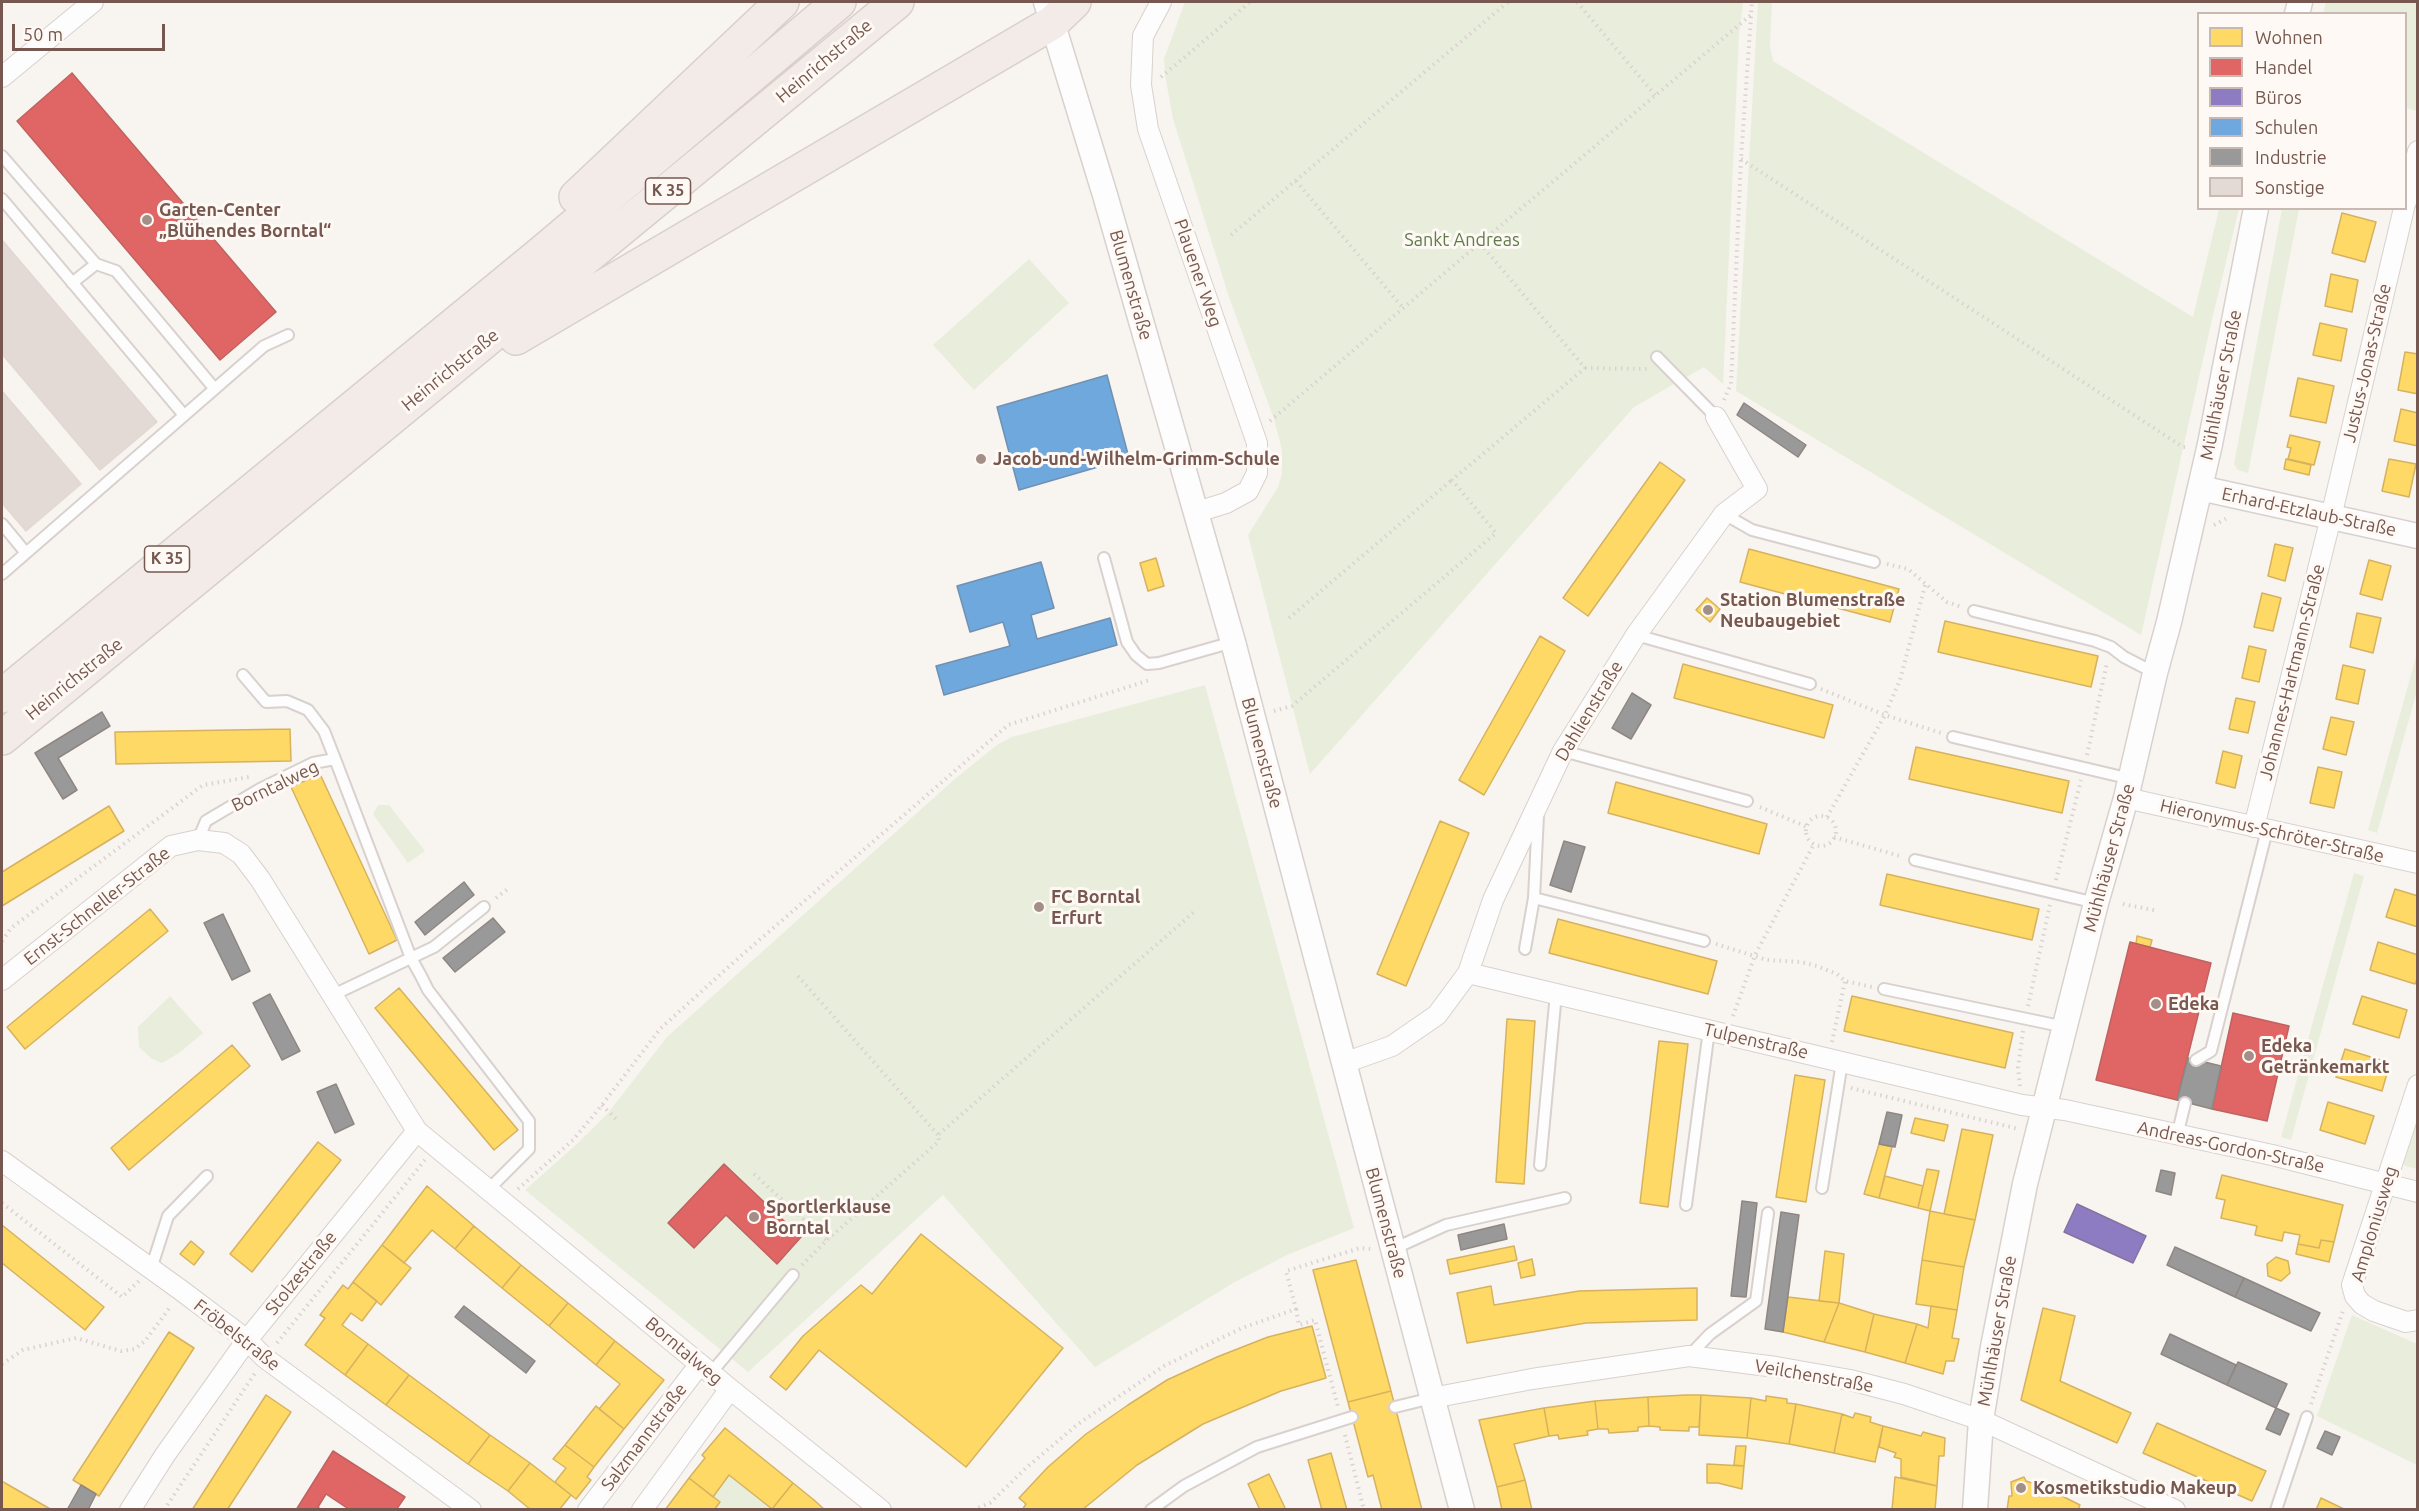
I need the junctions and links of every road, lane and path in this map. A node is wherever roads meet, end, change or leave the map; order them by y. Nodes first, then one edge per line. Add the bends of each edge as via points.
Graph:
1 (93, 2) edge
2 (782, 2) edge
3 (839, 2) edge
4 (897, 2) edge
5 (1161, 2) edge
6 (1250, 2) edge
7 (1508, 2) edge
8 (1577, 2) edge
9 (1752, 2) edge
10 (1057, 9) edge
11 (1752, 14) junction
12 (2, 77) edge
13 (1141, 85) junction
14 (1656, 95) junction
15 (2418, 152) edge
16 (2, 156) edge
17 (1741, 159) junction
18 (1296, 181) junction
19 (2407, 198) edge
20 (2, 199) edge
21 (2256, 210) edge
22 (2404, 210) edge
23 (1231, 235) dead end
24 (1480, 243) junction
25 (539, 255) junction
26 (96, 264) junction
27 (72, 284) junction
28 (1403, 308) junction
29 (288, 334) dead end
30 (1657, 357) dead end
31 (1585, 368) junction
32 (440, 378) junction
33 (1678, 380) junction
34 (214, 388) junction
35 (183, 414) junction
36 (1716, 417) junction
37 (1252, 428) junction
38 (2210, 444) junction
39 (1452, 480) junction
40 (2200, 488) junction
41 (1197, 512) junction
42 (1724, 514) junction
43 (2331, 517) junction
44 (2, 524) edge
45 (2418, 536) edge
46 (26, 553) junction
47 (1104, 558) dead end
48 (1874, 562) joint
49 (2, 574) edge
50 (1926, 582) junction
51 (1974, 611) joint
52 (1289, 618) dead end
53 (1636, 635) junction
54 (1233, 642) junction
55 (2111, 647) junction
56 (2155, 673) junction
57 (243, 675) dead end
58 (1157, 679) dead end
59 (1809, 684) joint
60 (2, 696) edge
61 (1886, 716) junction
62 (1253, 717) junction
63 (1953, 737) joint
64 (2, 738) edge
65 (1563, 751) junction
66 (335, 759) junction
67 (2084, 768) junction
68 (2129, 788) junction
69 (260, 789) junction
70 (1747, 801) joint
71 (1539, 802) junction
72 (1827, 817) junction
73 (1807, 827) junction
74 (2260, 828) junction
75 (1834, 837) junction
76 (198, 840) junction
77 (1814, 844) junction
78 (1915, 860) joint
79 (2418, 863) edge
80 (2053, 894) junction
81 (1534, 898) junction
82 (2096, 903) junction
83 (2123, 904) dead end
84 (484, 907) dead end
85 (2158, 911) dead end
86 (1194, 912) dead end
87 (2, 941) edge
88 (1704, 941) joint
89 (1525, 948) dead end
90 (1755, 955) junction
91 (411, 958) junction
92 (1468, 973) junction
93 (798, 976) dead end
94 (2, 981) edge
95 (1845, 981) junction
96 (1884, 989) joint
97 (1556, 993) junction
98 (333, 995) junction
99 (2025, 1019) junction
100 (2065, 1027) junction
101 (1718, 1032) junction
102 (1835, 1060) junction
103 (2196, 1060) dead end
104 (1344, 1063) junction
105 (2418, 1085) edge
106 (2185, 1102) dead end
107 (602, 1105) junction
108 (2033, 1107) junction
109 (618, 1120) dead end
110 (417, 1131) junction
111 (938, 1135) junction
112 (2177, 1136) junction
113 (2, 1161) edge
114 (1540, 1165) dead end
115 (754, 1174) dead end
116 (207, 1176) dead end
117 (2387, 1183) junction
118 (1822, 1188) dead end
119 (2418, 1192) edge
120 (496, 1196) junction
121 (1565, 1198) dead end
122 (2, 1203) edge
123 (1686, 1205) dead end
124 (1768, 1213) dead end
125 (827, 1240) junction
126 (1393, 1250) junction
127 (151, 1269) junction
128 (793, 1275) joint
129 (2352, 1285) junction
130 (182, 1291) junction
131 (1296, 1309) junction
132 (2418, 1320) edge
133 (247, 1340) junction
134 (1689, 1356) junction
135 (265, 1358) junction
136 (2, 1364) edge
137 (706, 1368) junction
138 (730, 1389) junction
139 (1432, 1398) junction
140 (1395, 1407) dead end
141 (2307, 1418) joint
142 (1347, 1419) joint
143 (1981, 1420) junction
144 (1347, 1443) dead end
145 (130, 1509) edge
146 (164, 1509) edge
147 (471, 1509) edge
148 (588, 1509) edge
149 (642, 1509) edge
150 (881, 1509) edge
151 (973, 1509) edge
152 (1150, 1509) edge
153 (1364, 1509) edge
154 (1462, 1509) edge
155 (1975, 1509) edge
156 (2175, 1509) edge
157 (2276, 1509) edge

1 - 12 street
2 - 25 highway via 548,224
3 - 25 highway, Heinrichstraße / K 35
4 - 32 highway, Heinrichstraße / K 35
5 - 13 street, Plauener Weg via 1143,36
6 - 13 path via 1165,75
7 - 18 path
8 - 14 path
9 - 11 path
10 - 32 highway via 486,357
10 - 41 street, Blumenstraße via 1105,195
11 - 14 path
11 - 17 path
13 - 37 street, Plauener Weg via 1148,129
14 - 24 path
15 - 19 street
16 - 26 lane
17 - 36 path via 1731,384
17 - 38 path via 2182,447
18 - 23 path
18 - 28 path
20 - 27 lane
21 - 38 street, Mühlhäuser Straße
22 - 43 street, Justus-Jonas-Straße
24 - 28 path
24 - 31 path
25 - 60 highway, Heinrichstraße / K 35
26 - 27 lane
26 - 34 lane via 116,271
27 - 35 lane
28 - 37 path via 1274,419
29 - 34 lane via 264,346
30 - 33 lane, Dahlienstraße
31 - 33 path via 1651,370
31 - 39 path
32 - 64 highway, Heinrichstraße / K 35
33 - 36 lane, Dahlienstraße
34 - 35 lane
35 - 46 lane
36 - 42 street, Dahlienstraße via 1757,489
37 - 41 street, Plauener Weg via 1257,443 1257,472 1248,491
38 - 40 street, Mühlhäuser Straße
39 - 52 path
39 - 62 path via 1496,533 1292,706
40 - 43 street, Erhard-Etzlaub-Straße
40 - 56 street, Mühlhäuser Straße
41 - 54 street, Blumenstraße
42 - 48 lane via 1752,530
42 - 53 street, Dahlienstraße
43 - 45 street, Erhard-Etzlaub-Straße
43 - 74 street, Johannes-Hartmann-Straße
44 - 46 lane
46 - 49 lane
47 - 54 lane via 1128,642 1147,664
48 - 50 path via 1908,569
50 - 51 path via 1947,602
50 - 61 path via 1900,680
51 - 55 lane
53 - 59 lane
53 - 65 street, Dahlienstraße
54 - 62 street, Blumenstraße
55 - 56 lane
55 - 67 path
56 - 68 street, Mühlhäuser Straße
57 - 66 lane via 266,702 286,701 308,710 324,731
58 - 107 path via 1008,725 660,1029
59 - 61 path
61 - 63 path
61 - 72 path
62 - 104 street, Blumenstraße
63 - 67 lane
65 - 70 lane
65 - 71 street, Dahlienstraße
66 - 69 lane, Borntalweg via 313,763
66 - 91 lane, Borntalweg
67 - 68 lane
67 - 80 path
68 - 74 street, Hieronymus-Schröter-Straße
68 - 82 street, Mühlhäuser Straße
69 - 76 lane, Borntalweg via 206,821
69 - 87 path via 259,775 203,785 11,928
70 - 73 path
71 - 81 lane
71 - 92 street, Dahlienstraße via 1493,900
72 - 73 path via 1815,817
72 - 75 path via 1836,828
73 - 77 path
74 - 79 street, Hieronymus-Schröter-Straße
74 - 103 lane via 2211,1051
75 - 77 path via 1823,845
75 - 78 path
76 - 94 street, Ernst-Schneller-Straße via 171,846 156,856
76 - 98 street, Borntalweg via 224,843 242,854
77 - 90 path
78 - 80 lane
80 - 82 lane
80 - 99 path
81 - 88 lane
81 - 89 lane
82 - 100 street, Mühlhäuser Straße
83 - 85 path
84 - 91 lane via 434,947
86 - 111 path
88 - 90 path
90 - 95 path via 1817,966
90 - 101 path
91 - 98 lane
91 - 120 lane, Borntalweg via 428,990 529,1121 529,1149
92 - 97 street, Tulpenstraße
92 - 104 street, Dahlienstraße via 1437,1015 1392,1046
93 - 111 path
95 - 96 path
95 - 102 path
96 - 99 lane
97 - 101 street, Tulpenstraße
97 - 114 lane
98 - 110 street, Borntalweg
99 - 100 lane
99 - 108 path via 2018,1068
100 - 108 street, Mühlhäuser Straße
101 - 102 street, Tulpenstraße
101 - 123 lane
102 - 108 street, Tulpenstraße
102 - 118 lane
104 - 126 street, Blumenstraße
105 - 117 street, Amploniusweg
106 - 112 lane
107 - 109 path
107 - 120 path via 573,1140
108 - 112 street, Andreas-Gordon-Straße via 2065,1110
108 - 143 street, Mühlhäuser Straße
110 - 120 street, Borntalweg
110 - 133 street, Stolzestraße
110 - 135 path via 426,1159
111 - 125 path via 939,1141
112 - 117 street, Andreas-Gordon-Straße
113 - 127 street, Fröbelstraße
115 - 125 path
116 - 127 lane via 168,1216
117 - 119 street, Andreas-Gordon-Straße
117 - 129 street, Amploniusweg
120 - 137 street, Borntalweg
121 - 126 lane via 1446,1225
122 - 127 path via 122,1297
124 - 134 lane via 1755,1301 1710,1334
125 - 128 path
126 - 131 path via 1360,1248 1286,1271
126 - 139 street, Blumenstraße
127 - 130 street, Fröbelstraße
128 - 137 lane
129 - 132 street, Amploniusweg via 2355,1296 2374,1311 2406,1322
129 - 141 path
130 - 133 street, Fröbelstraße
130 - 136 path via 135,1348 121,1352 76,1338 23,1350
131 - 142 path via 1299,1324 1315,1320
131 - 151 path via 1242,1328 1164,1366 1078,1424 990,1503
133 - 135 street, Fröbelstraße
133 - 145 street, Stolzestraße
134 - 139 street, Veilchenstraße
134 - 143 street, Veilchenstraße via 1850,1380
135 - 146 path
135 - 147 street, Fröbelstraße
137 - 138 street, Borntalweg
137 - 148 street, Salzmannstraße
138 - 149 street
138 - 150 street, Borntalweg
139 - 140 lane
139 - 154 street, Blumenstraße
141 - 157 lane
142 - 152 lane via 1257,1447
143 - 155 street, Mühlhäuser Straße
143 - 156 street, Veilchenstraße
144 - 153 path

